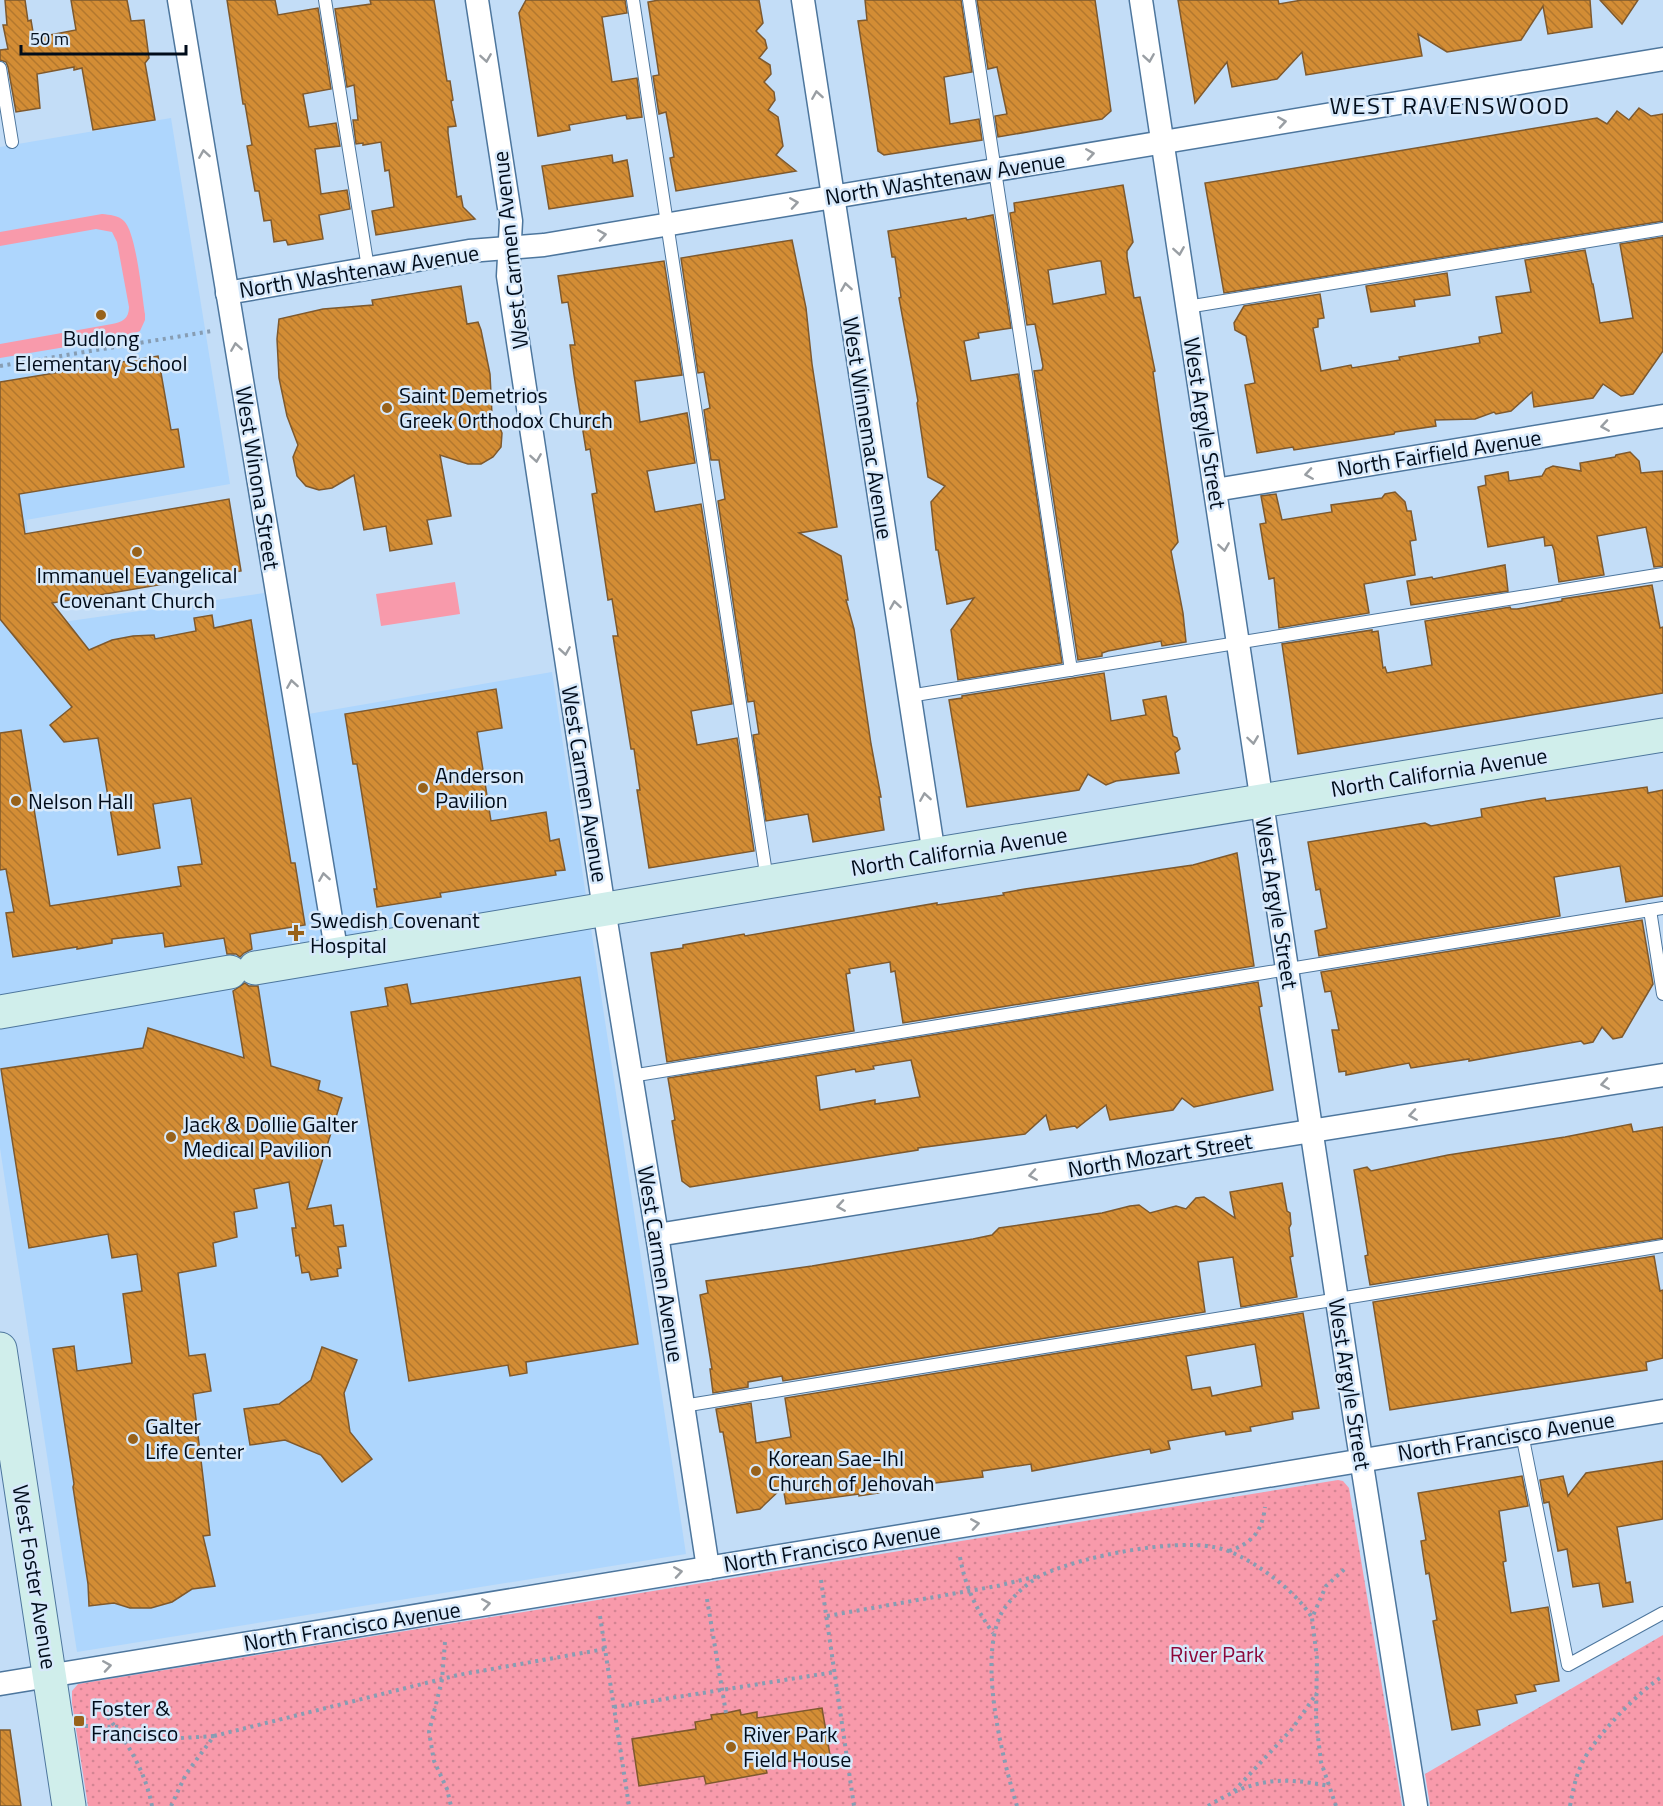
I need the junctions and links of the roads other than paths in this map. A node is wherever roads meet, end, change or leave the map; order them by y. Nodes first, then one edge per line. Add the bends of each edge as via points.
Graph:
1 (179, 0) edge
2 (325, 0) edge
3 (477, 0) edge
4 (633, 0) edge
5 (803, 0) edge
6 (969, 0) edge
7 (1141, 0) edge
8 (1663, 59) edge
9 (0, 68) edge
10 (12, 142) dead end
11 (1162, 142) junction
12 (995, 170) junction
13 (833, 197) junction
14 (667, 224) junction
15 (1663, 229) edge
16 (509, 247) junction
17 (368, 268) junction
18 (227, 292) junction
19 (1187, 307) junction
20 (1663, 416) edge
21 (1215, 490) junction
22 (1663, 574) edge
23 (1238, 644) junction
24 (1071, 670) junction
25 (909, 696) junction
26 (1663, 735) edge
27 (1262, 802) junction
28 (934, 855) junction
29 (767, 882) junction
30 (1663, 908) edge
31 (604, 909) junction
32 (1650, 910) junction
33 (337, 955) junction
34 (1287, 970) junction
35 (1663, 994) edge
36 (0, 1012) edge
37 (1663, 1075) edge
38 (631, 1076) junction
39 (1312, 1131) junction
40 (657, 1235) junction
41 (1663, 1245) edge
42 (1337, 1299) junction
43 (0, 1349) edge
44 (683, 1406) junction
45 (1663, 1411) edge
46 (1522, 1434) junction
47 (1361, 1460) junction
48 (708, 1568) junction
49 (1663, 1613) edge
50 (49, 1676) junction
51 (0, 1684) edge
52 (69, 1806) edge
53 (1416, 1806) edge

18 -> 1 street, West Winona Street
2 - 17 lane
3 -> 16 street, West Carmen Avenue via 511,221
4 - 14 lane
13 -> 5 street, West Winnemac Avenue
6 - 12 lane
7 -> 11 street, West Argyle Street
11 -> 8 street, North Washtenaw Avenue
9 - 10 lane
12 -> 11 street, North Washtenaw Avenue
11 -> 19 street, West Argyle Street
12 - 13 street, North Washtenaw Avenue
12 - 24 lane
14 -> 13 street, North Washtenaw Avenue
25 -> 13 street, West Winnemac Avenue
16 -> 14 street, North Washtenaw Avenue via 544,245
14 - 29 lane
15 - 19 lane
16 - 17 street, North Washtenaw Avenue
16 -> 31 street, West Carmen Avenue via 508,276
17 - 18 street, North Washtenaw Avenue
33 -> 18 street, West Winona Street
19 - 21 street, West Argyle Street
20 -> 21 street, North Fairfield Avenue
21 -> 23 street, West Argyle Street
22 - 23 lane
23 - 24 lane
23 -> 27 street, West Argyle Street
24 - 25 lane
28 -> 25 street, West Winnemac Avenue
26 - 27 main road, North California Avenue
27 - 28 main road, North California Avenue
27 - 34 street, West Argyle Street
28 - 29 main road, North California Avenue
29 - 31 main road, North California Avenue
30 - 32 lane
31 - 33 main road, North California Avenue
31 - 38 street, West Carmen Avenue
32 - 34 lane
32 - 35 lane
33 - 36 main road, North California Avenue
34 - 38 lane
34 - 39 street, West Argyle Street
37 -> 39 street, North Mozart Street
38 - 40 street, West Carmen Avenue
39 -> 40 street, North Mozart Street
39 - 42 street, West Argyle Street
40 - 44 street, West Carmen Avenue
41 - 42 lane
42 - 44 lane
42 - 47 street, West Argyle Street
43 - 50 main road, West Foster Avenue
44 - 48 street, West Carmen Avenue
45 - 46 street, North Francisco Avenue
46 - 47 street, North Francisco Avenue
46 - 49 lane via 1568,1665
48 -> 47 street, North Francisco Avenue
47 - 53 street, West Argyle Street
50 -> 48 street, North Francisco Avenue
50 - 51 street, North Francisco Avenue
50 - 52 main road, West Foster Avenue

